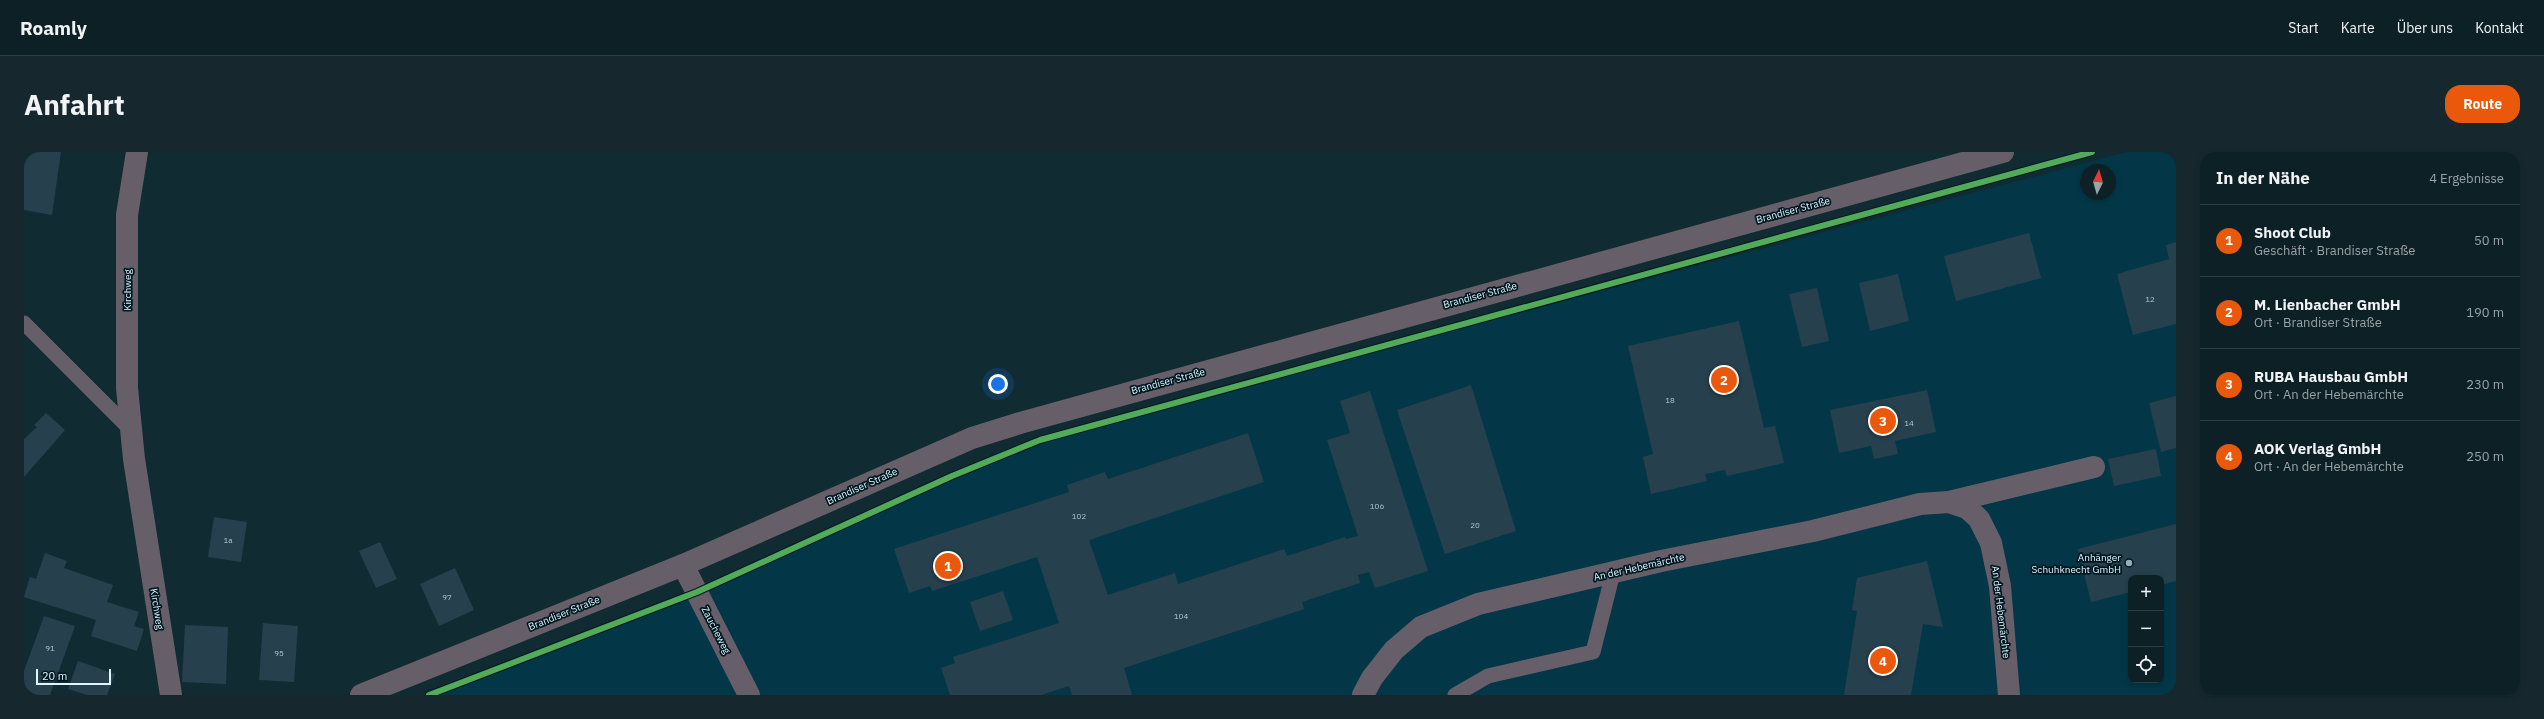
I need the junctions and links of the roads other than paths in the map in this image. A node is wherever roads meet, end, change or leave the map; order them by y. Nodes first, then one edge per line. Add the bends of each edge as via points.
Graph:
1 (137, 152) edge
2 (2003, 152) edge
3 (24, 323) edge
4 (130, 429) junction
5 (2094, 466) dead end
6 (1949, 502) junction
7 (683, 565) junction
8 (1613, 573) junction
9 (171, 695) edge
10 (363, 695) edge
11 (749, 695) edge
12 (1363, 695) edge
13 (1455, 695) edge
14 (2009, 695) edge

1 - 4 street, Kirchweg via 127,215 127,388
2 - 7 street, Brandiser Straße via 972,438
3 - 4 lane
4 - 9 street, Kirchweg
5 - 6 street, An der Hebemärchte
6 - 8 street, An der Hebemärchte via 1920,504
6 - 14 street, An der Hebemärchte via 1967,508 1979,519 1991,543 2000,586
7 - 10 street, Brandiser Straße
7 - 11 street, Zaucheweg
8 - 12 street, An der Hebemärchte via 1478,604 1421,627 1394,650 1372,678
8 - 13 lane via 1593,652 1488,676

